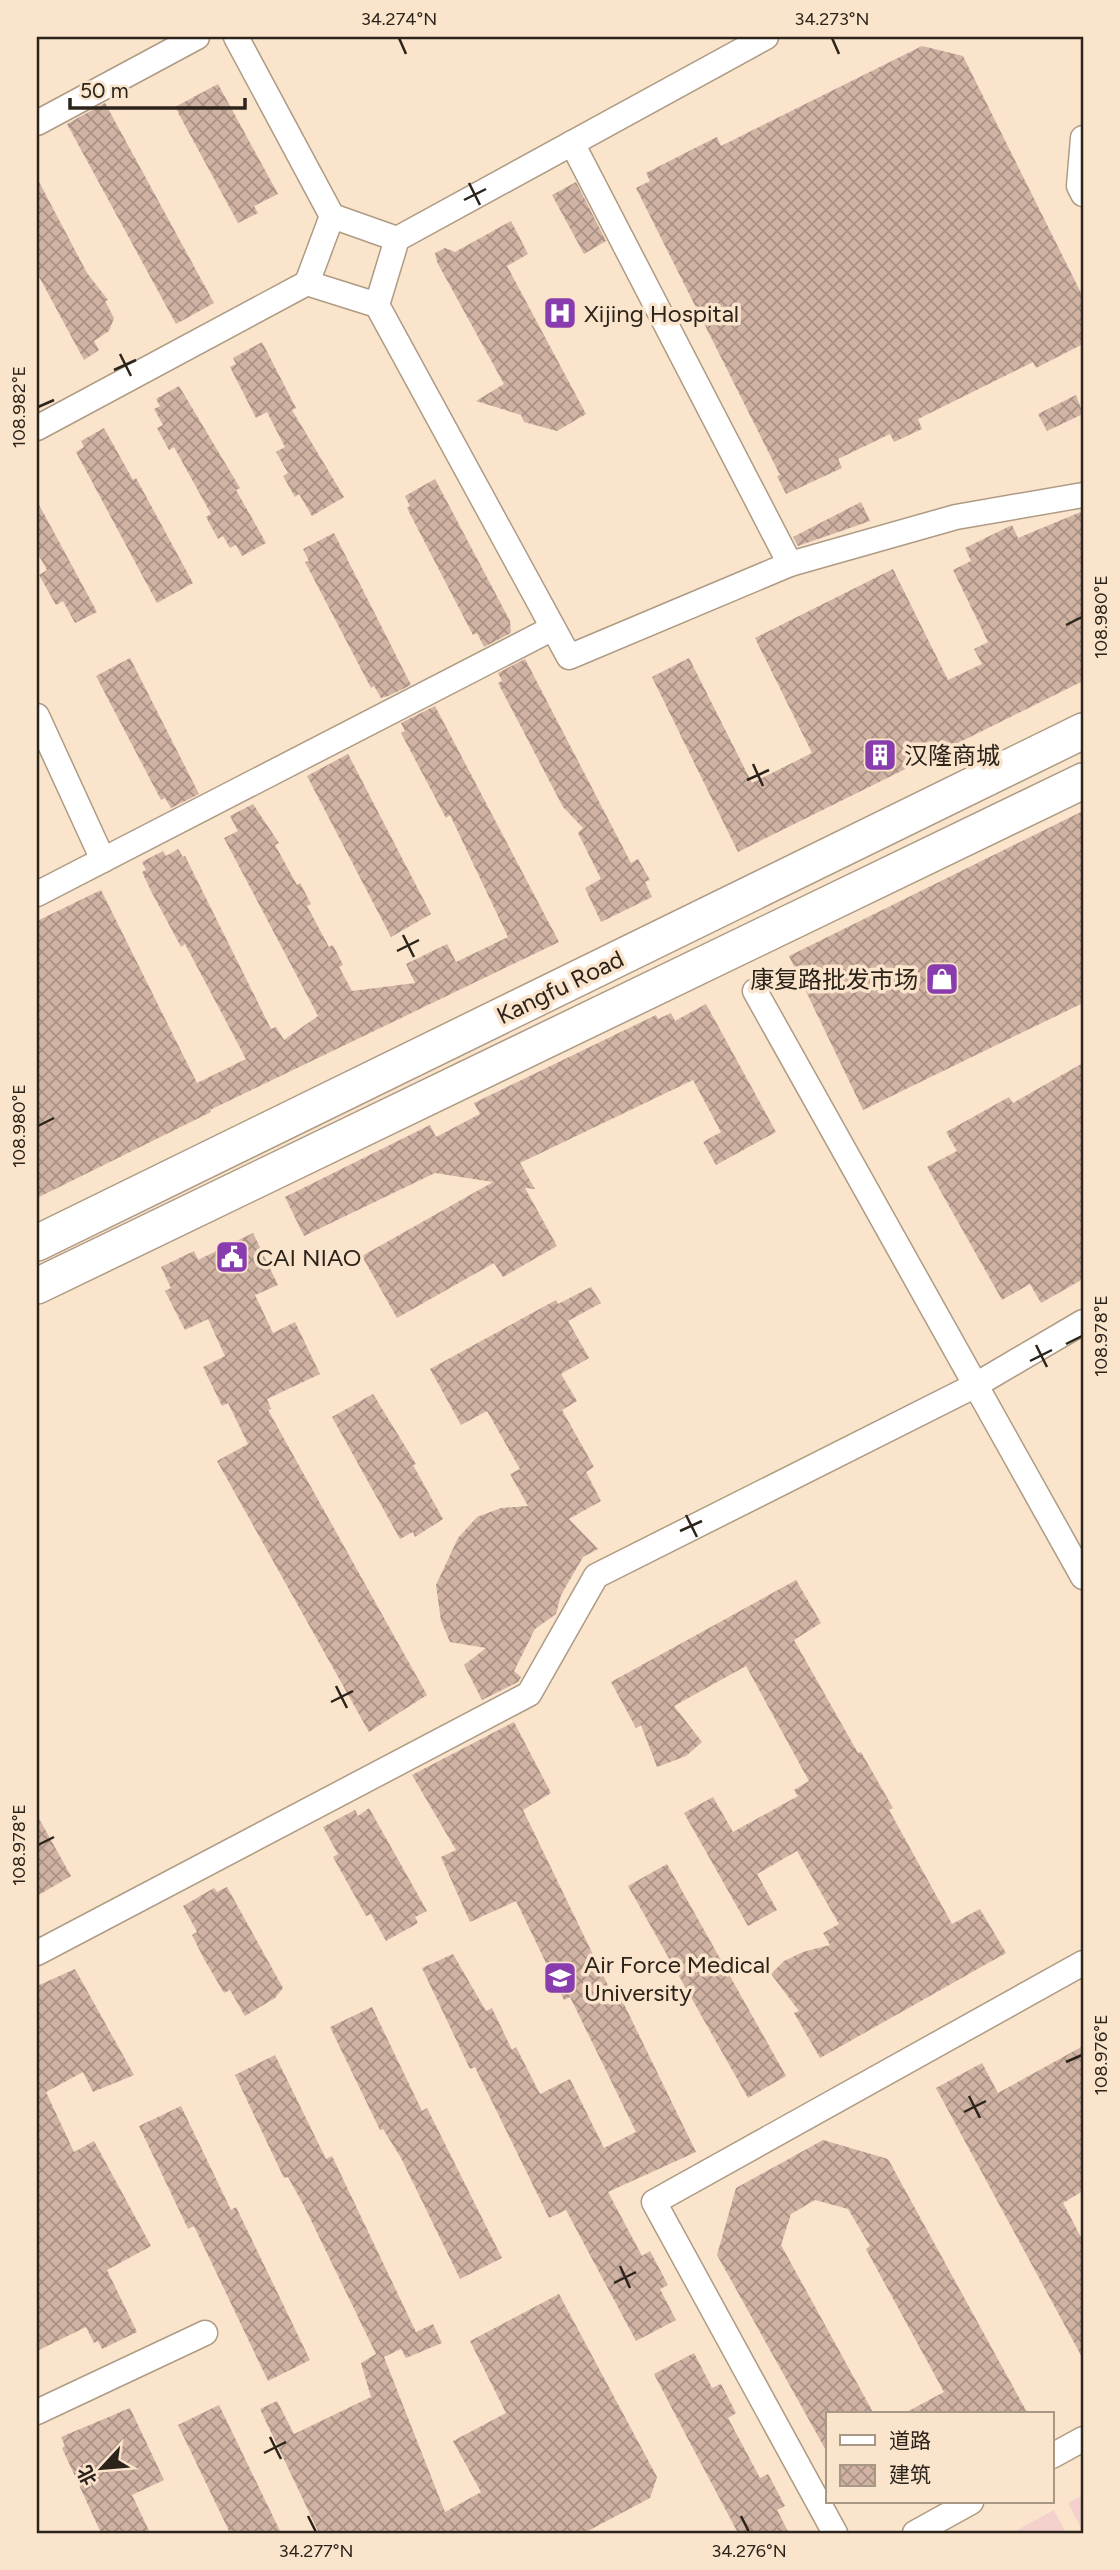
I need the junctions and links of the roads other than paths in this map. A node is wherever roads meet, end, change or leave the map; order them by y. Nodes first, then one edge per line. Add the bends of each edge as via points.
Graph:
1 (197, 37) edge
2 (236, 37) edge
3 (766, 37) edge
4 (37, 123) edge
5 (1083, 138) edge
6 (572, 143) junction
7 (1083, 194) edge
8 (332, 216) junction
9 (397, 239) junction
10 (307, 283) junction
11 (377, 305) junction
12 (37, 428) edge
13 (1083, 495) edge
14 (790, 564) junction
15 (553, 628) junction
16 (37, 716) edge
17 (1083, 731) edge
18 (1083, 781) edge
19 (103, 860) junction
20 (37, 894) edge
21 (755, 991) dead end
22 (37, 1243) edge
23 (37, 1286) edge
24 (1083, 1322) edge
25 (974, 1386) junction
26 (1083, 1577) edge
27 (37, 1953) edge
28 (1083, 1963) edge
29 (205, 2333) dead end
30 (37, 2412) edge
31 (1083, 2439) edge
32 (1054, 2455) edge
33 (967, 2504) edge
34 (835, 2533) edge
35 (915, 2533) edge

1 - 4 street
2 - 8 street
3 - 6 street
5 - 7 street via 1079,186
6 - 9 street
6 - 14 street
8 - 9 street
8 - 10 street
9 - 11 street
10 - 11 street
10 - 12 street
11 - 15 street
13 - 14 street via 956,517
14 - 15 street via 569,657
15 - 19 street
16 - 19 street
17 - 22 main road, Kangfu Road
18 - 23 main road, Kangfu Road
19 - 20 street
21 - 25 street
24 - 25 street
25 - 26 street
25 - 27 street via 596,1576 529,1694
28 - 34 street via 654,2202
29 - 30 street
31 - 32 street
33 - 35 street

